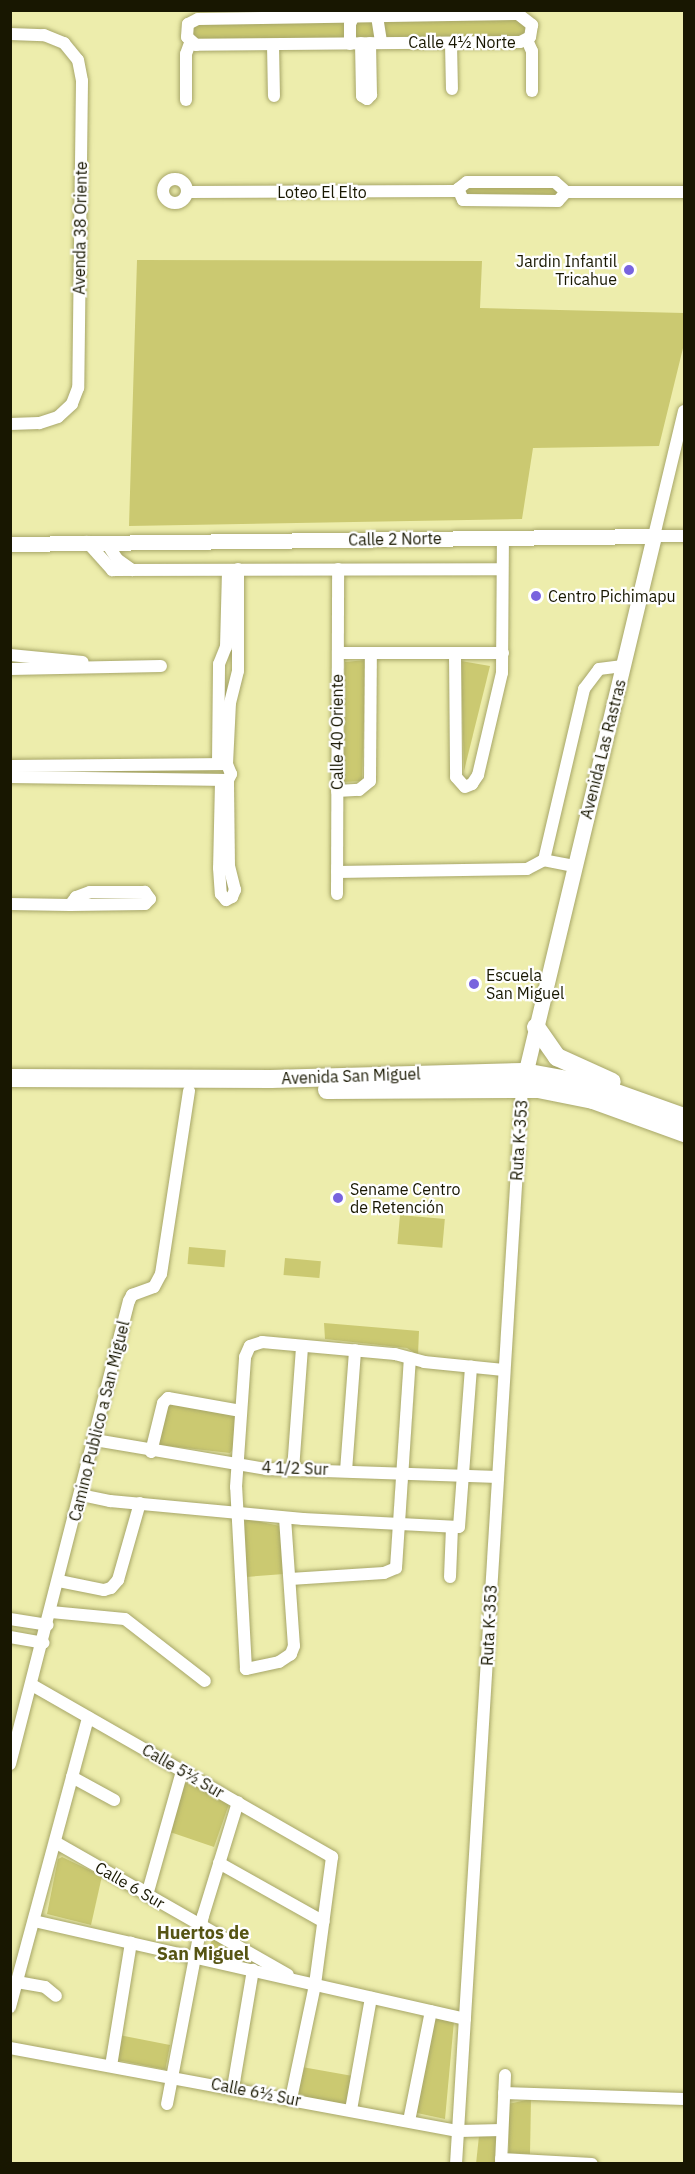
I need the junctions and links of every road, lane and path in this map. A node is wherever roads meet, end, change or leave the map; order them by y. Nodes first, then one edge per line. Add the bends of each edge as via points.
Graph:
1 (356, 13) edge
2 (376, 13) edge
3 (10, 34) edge
4 (527, 40) junction
5 (190, 43) junction
6 (366, 43) junction
7 (452, 43) junction
8 (273, 45) junction
9 (452, 89) dead end
10 (532, 91) dead end
11 (274, 96) dead end
12 (186, 100) dead end
13 (457, 191) junction
14 (187, 192) dead end
15 (566, 192) junction
16 (684, 192) edge
17 (684, 411) edge
18 (10, 424) edge
19 (654, 536) junction
20 (684, 536) edge
21 (503, 537) junction
22 (87, 542) junction
23 (106, 542) junction
24 (10, 544) edge
25 (338, 569) junction
26 (502, 569) junction
27 (132, 570) junction
28 (233, 570) junction
29 (338, 653) junction
30 (371, 653) junction
31 (455, 653) junction
32 (503, 653) junction
33 (10, 655) edge
34 (161, 666) dead end
35 (623, 666) junction
36 (92, 667) junction
37 (10, 669) edge
38 (220, 764) junction
39 (10, 766) edge
40 (10, 777) edge
41 (222, 781) junction
42 (337, 791) junction
43 (544, 860) junction
44 (574, 866) junction
45 (337, 872) junction
46 (337, 894) dead end
47 (10, 904) edge
48 (70, 905) junction
49 (536, 1027) junction
50 (10, 1078) edge
51 (523, 1080) junction
52 (10, 1090) edge
53 (189, 1090) junction
54 (639, 1099) junction
55 (684, 1118) edge
56 (684, 1133) edge
57 (302, 1346) junction
58 (355, 1350) junction
59 (410, 1358) junction
60 (471, 1366) junction
61 (504, 1370) junction
62 (241, 1411) junction
63 (95, 1440) junction
64 (151, 1452) junction
65 (237, 1463) junction
66 (293, 1470) junction
67 (346, 1470) junction
68 (403, 1473) junction
69 (465, 1476) junction
70 (498, 1477) junction
71 (81, 1495) junction
72 (140, 1503) junction
73 (236, 1514) junction
74 (285, 1518) junction
75 (400, 1525) junction
76 (452, 1528) junction
77 (450, 1577) dead end
78 (290, 1579) junction
79 (59, 1581) junction
80 (51, 1612) junction
81 (10, 1619) edge
82 (48, 1625) junction
83 (10, 1637) edge
84 (43, 1642) junction
85 (205, 1681) dead end
86 (32, 1685) junction
87 (88, 1717) junction
88 (10, 1764) edge
89 (182, 1771) junction
90 (72, 1778) junction
91 (114, 1800) dead end
92 (238, 1802) junction
93 (55, 1842) junction
94 (219, 1863) junction
95 (147, 1895) junction
96 (34, 1921) junction
97 (324, 1922) junction
98 (203, 1926) junction
99 (131, 1943) junction
100 (195, 1957) junction
101 (253, 1971) junction
102 (300, 1981) junction
103 (17, 1982) junction
104 (315, 1985) junction
105 (56, 1996) dead end
106 (371, 1998) junction
107 (10, 2007) edge
108 (431, 2011) junction
109 (465, 2019) junction
110 (10, 2048) edge
111 (111, 2066) junction
112 (505, 2075) dead end
113 (172, 2077) junction
114 (233, 2088) junction
115 (504, 2093) junction
116 (684, 2098) edge
117 (291, 2099) junction
118 (167, 2104) dead end
119 (351, 2110) junction
120 (409, 2121) junction
121 (502, 2130) junction
122 (459, 2131) junction
123 (501, 2161) edge
124 (456, 2163) edge
125 (562, 2163) edge
126 (592, 2163) edge

1 - 2 street, Calle 4½ Norte
1 - 5 street, Calle 4½ Norte via 194,19 187,27
1 - 6 street via 350,24
2 - 4 street, Calle 4½ Norte via 518,14 532,25
2 - 6 street
3 - 18 street, Avenda 38 Oriente via 44,35 69,48 78,60 82,81 79,382 68,409 46,422
4 - 7 street, Calle 4½ Norte
4 - 10 street via 532,55
5 - 8 street, Calle 4½ Norte
5 - 12 street via 186,54
6 - 7 street, Calle 4½ Norte
6 - 8 street, Calle 4½ Norte
7 - 9 street
8 - 11 street
13 - 14 street, Loteo El Elto
13 - 15 street, Loteo El Elto via 465,182 500,182 555,183
13 - 15 street, Loteo El Elto via 466,201 555,201
15 - 16 street, Loteo El Elto
17 - 19 street, Avenida Las Rastras
19 - 20 street, Calle 2 Norte
19 - 21 main road, Calle 2 Norte
19 - 35 main road, Avenida Las Rastras
21 - 23 main road, Calle 2 Norte
21 - 26 street
22 - 23 main road, Calle 2 Norte
22 - 24 main road, Calle 2 Norte
22 - 27 street, Calle 2 Norte via 109,569
23 - 27 street via 117,560
25 - 26 street, Calle 2 Norte
25 - 28 street, Calle 2 Norte
25 - 29 street, Calle 40 Oriente
26 - 32 street
27 - 28 street, Calle 2 Norte
28 - 38 street via 227,639 219,664
28 - 38 street via 238,670
29 - 30 street
29 - 42 street, Calle 40 Oriente
30 - 31 street
30 - 42 street via 370,781 359,790
31 - 32 street
31 - 32 street via 456,777 462,786 468,786 478,775
33 - 36 street via 73,660
34 - 36 street
35 - 43 street via 599,669 586,683
35 - 44 main road, Avenida Las Rastras
36 - 37 street
38 - 39 street
38 - 41 street via 231,774
40 - 41 street via 182,777
41 - 41 street via 219,868 221,894 226,900 235,890 229,866
42 - 45 street, Calle 40 Oriente
43 - 44 street
43 - 45 street via 527,869
44 - 49 main road, Avenida Las Rastras
45 - 46 street, Calle 40 Oriente
47 - 48 street
48 - 48 street via 145,904 150,899 145,892 90,892 76,897
49 - 51 main road, Avenida Las Rastras
49 - 54 highway via 557,1057
50 - 51 highway, Avenida San Miguel
51 - 53 highway, Avenida San Miguel
51 - 54 highway, Avenida San Miguel via 571,1080
51 - 56 highway, Avenida San Miguel
51 - 61 street, Ruta K-353
52 - 53 highway, Avenida San Miguel
53 - 63 street, Camino Publico a San Miguel via 161,1274 154,1287 130,1298
54 - 55 highway, Avenida San Miguel
57 - 58 street
57 - 62 street via 262,1342 250,1346 245,1353
57 - 66 street
58 - 59 street
58 - 67 street
59 - 60 street
59 - 68 street
60 - 61 street
60 - 69 street
61 - 70 street, Ruta K-353
62 - 64 street via 168,1398 163,1403
62 - 65 street
63 - 64 street, 4 1/2 Sur
63 - 71 street, Camino Publico a San Miguel
64 - 65 street, 4 1/2 Sur
65 - 66 street, 4 1/2 Sur
65 - 73 street
66 - 67 street, 4 1/2 Sur
67 - 68 street, 4 1/2 Sur
68 - 69 street, 4 1/2 Sur
68 - 75 street
69 - 70 street, 4 1/2 Sur
69 - 76 street via 461,1522
70 - 109 street, Ruta K-353
71 - 72 street
71 - 79 street, Camino Publico a San Miguel
72 - 73 street
72 - 79 street via 118,1580 111,1588
73 - 74 street
73 - 78 street via 246,1670 279,1662 291,1654 294,1646
74 - 75 street
74 - 78 street
75 - 76 street
75 - 78 street via 396,1568 384,1573
76 - 77 street
79 - 80 street, Camino Publico a San Miguel
80 - 82 street, Camino Publico a San Miguel
80 - 85 street via 125,1619
81 - 82 street
82 - 84 street, Camino Publico a San Miguel
83 - 84 street
84 - 86 street, Camino Publico a San Miguel
86 - 87 street, Calle 5½ Sur
86 - 88 street, Camino Publico a San Miguel
87 - 89 street, Calle 5½ Sur
87 - 90 street
89 - 92 street, Calle 5½ Sur
89 - 95 street
90 - 91 street
90 - 93 street
92 - 94 street
92 - 97 street, Calle 5½ Sur via 332,1857
93 - 95 street, Calle 6 Sur
93 - 96 street
94 - 97 street
94 - 98 street
95 - 98 street, Calle 6 Sur
96 - 99 street, Calle 6 Sur
96 - 103 street
97 - 104 street
98 - 100 street
98 - 102 street, Calle 6 Sur
99 - 100 street, Calle 6 Sur
99 - 111 street
100 - 101 street, Calle 6 Sur
100 - 113 street
101 - 102 street, Calle 6 Sur
101 - 114 street
102 - 104 street, Calle 6 Sur
103 - 105 street via 48,1989
103 - 107 street
104 - 106 street, Calle 6 Sur
104 - 117 street
106 - 108 street, Calle 6 Sur
106 - 119 street
108 - 109 street, Calle 6 Sur
108 - 120 street
109 - 122 street, Ruta K-353
110 - 111 street, Calle 6½ Sur
111 - 113 street, Calle 6½ Sur
112 - 115 street
113 - 114 street, Calle 6½ Sur
113 - 118 street
114 - 117 street, Calle 6½ Sur
115 - 116 street
115 - 121 street
117 - 119 street, Calle 6½ Sur
119 - 120 street, Calle 6½ Sur
120 - 122 street, Calle 6½ Sur
121 - 122 street, Calle 6½ Sur
121 - 123 street
122 - 124 street, Ruta K-353
123 - 125 street
125 - 126 street

